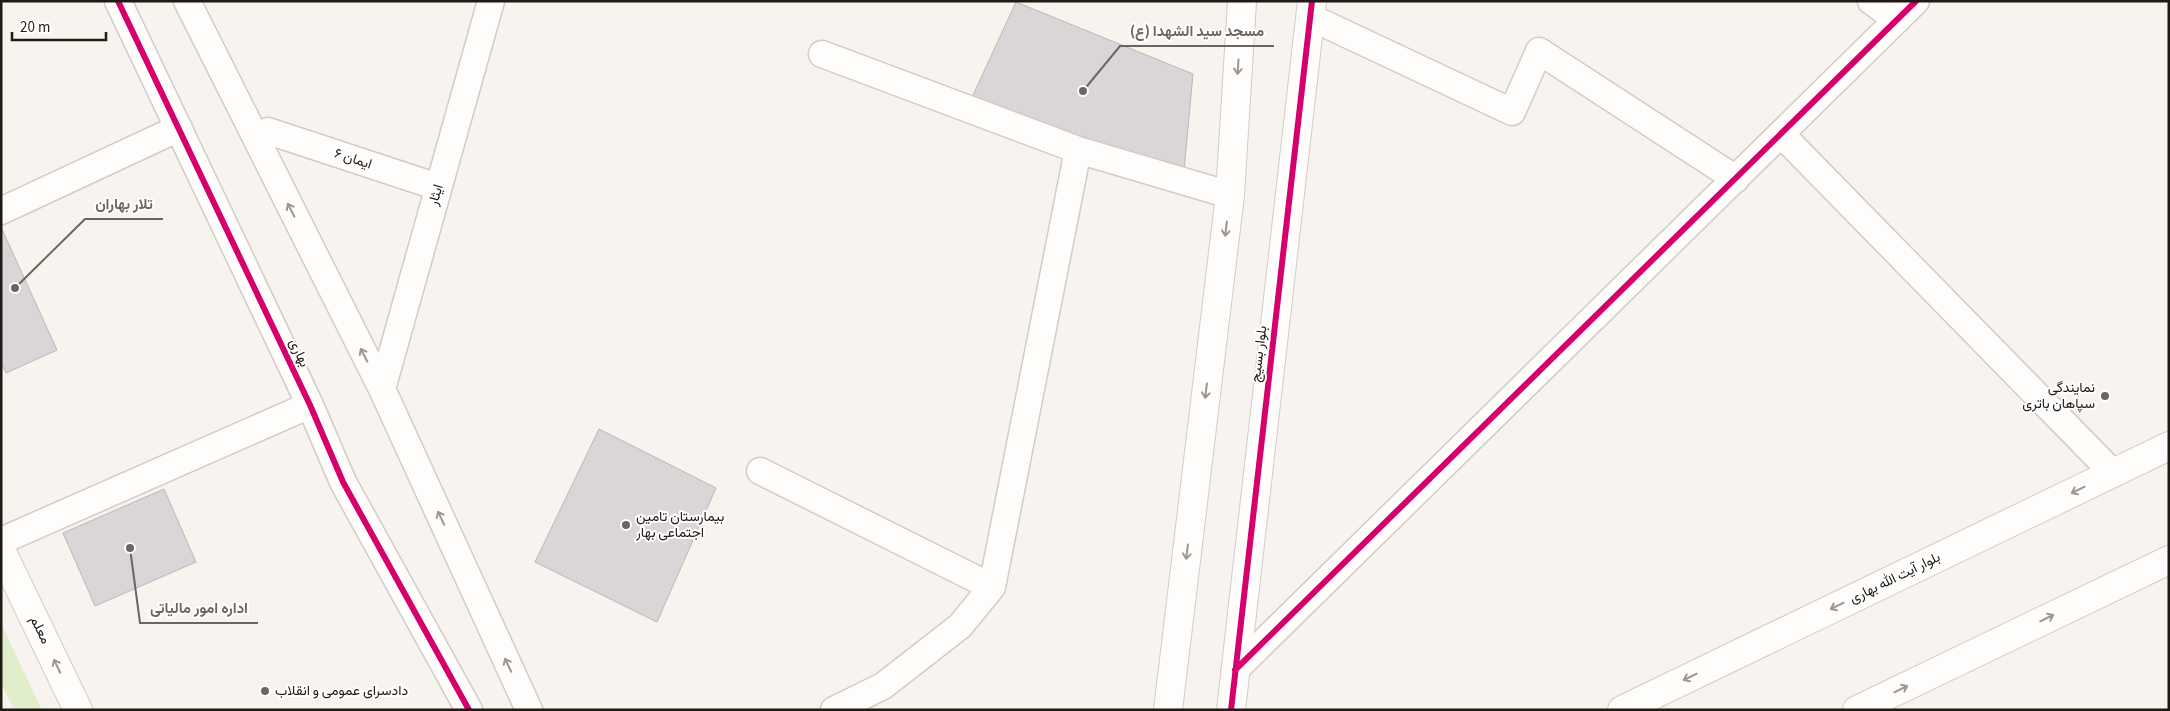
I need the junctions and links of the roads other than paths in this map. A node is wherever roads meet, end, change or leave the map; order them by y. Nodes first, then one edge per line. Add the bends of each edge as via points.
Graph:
1 (118, 1) edge
2 (187, 1) edge
3 (491, 1) edge
4 (1242, 1) edge
5 (1871, 1) edge
6 (1916, 1) edge
7 (1311, 9) edge
8 (1897, 20) junction
9 (822, 54) dead end
10 (179, 128) junction
11 (268, 131) dead end
12 (1782, 134) junction
13 (1078, 150) junction
14 (1736, 179) junction
15 (438, 187) junction
16 (1230, 195) junction
17 (1, 211) edge
18 (382, 389) junction
19 (310, 405) junction
20 (2169, 446) edge
21 (760, 471) dead end
22 (2113, 473) junction
23 (1, 541) edge
24 (1, 550) edge
25 (2169, 560) edge
26 (992, 587) junction
27 (1235, 670) junction
28 (78, 710) edge
29 (469, 710) edge
30 (528, 710) edge
31 (834, 710) edge
32 (1168, 710) edge
33 (1231, 710) edge
34 (1622, 710) edge
35 (1857, 710) edge

1 - 10 street, بهاری
18 -> 2 street
3 - 15 street, ایثار
4 -> 16 street
5 - 8 street
6 - 8 street
7 - 14 street via 1512,112 1539,51
7 - 27 street, بلوار بسیج
8 - 12 street
9 - 13 street
10 - 17 street
10 - 19 street, بهاری
11 - 15 street, ایمان ۶
12 - 14 street
12 - 22 street
13 - 16 street
13 - 26 street
14 - 27 street
15 - 18 street, ایثار
16 -> 32 street
30 -> 18 street
19 - 23 street
19 - 29 street, بهاری via 343,482
20 - 22 street, بلوار آیت الله بهاری
21 - 26 street
22 -> 34 street, بلوار آیت الله بهاری
28 -> 24 street, معلم
35 -> 25 street
26 - 31 street via 960,626 883,686
27 - 33 street, بلوار بسیج

